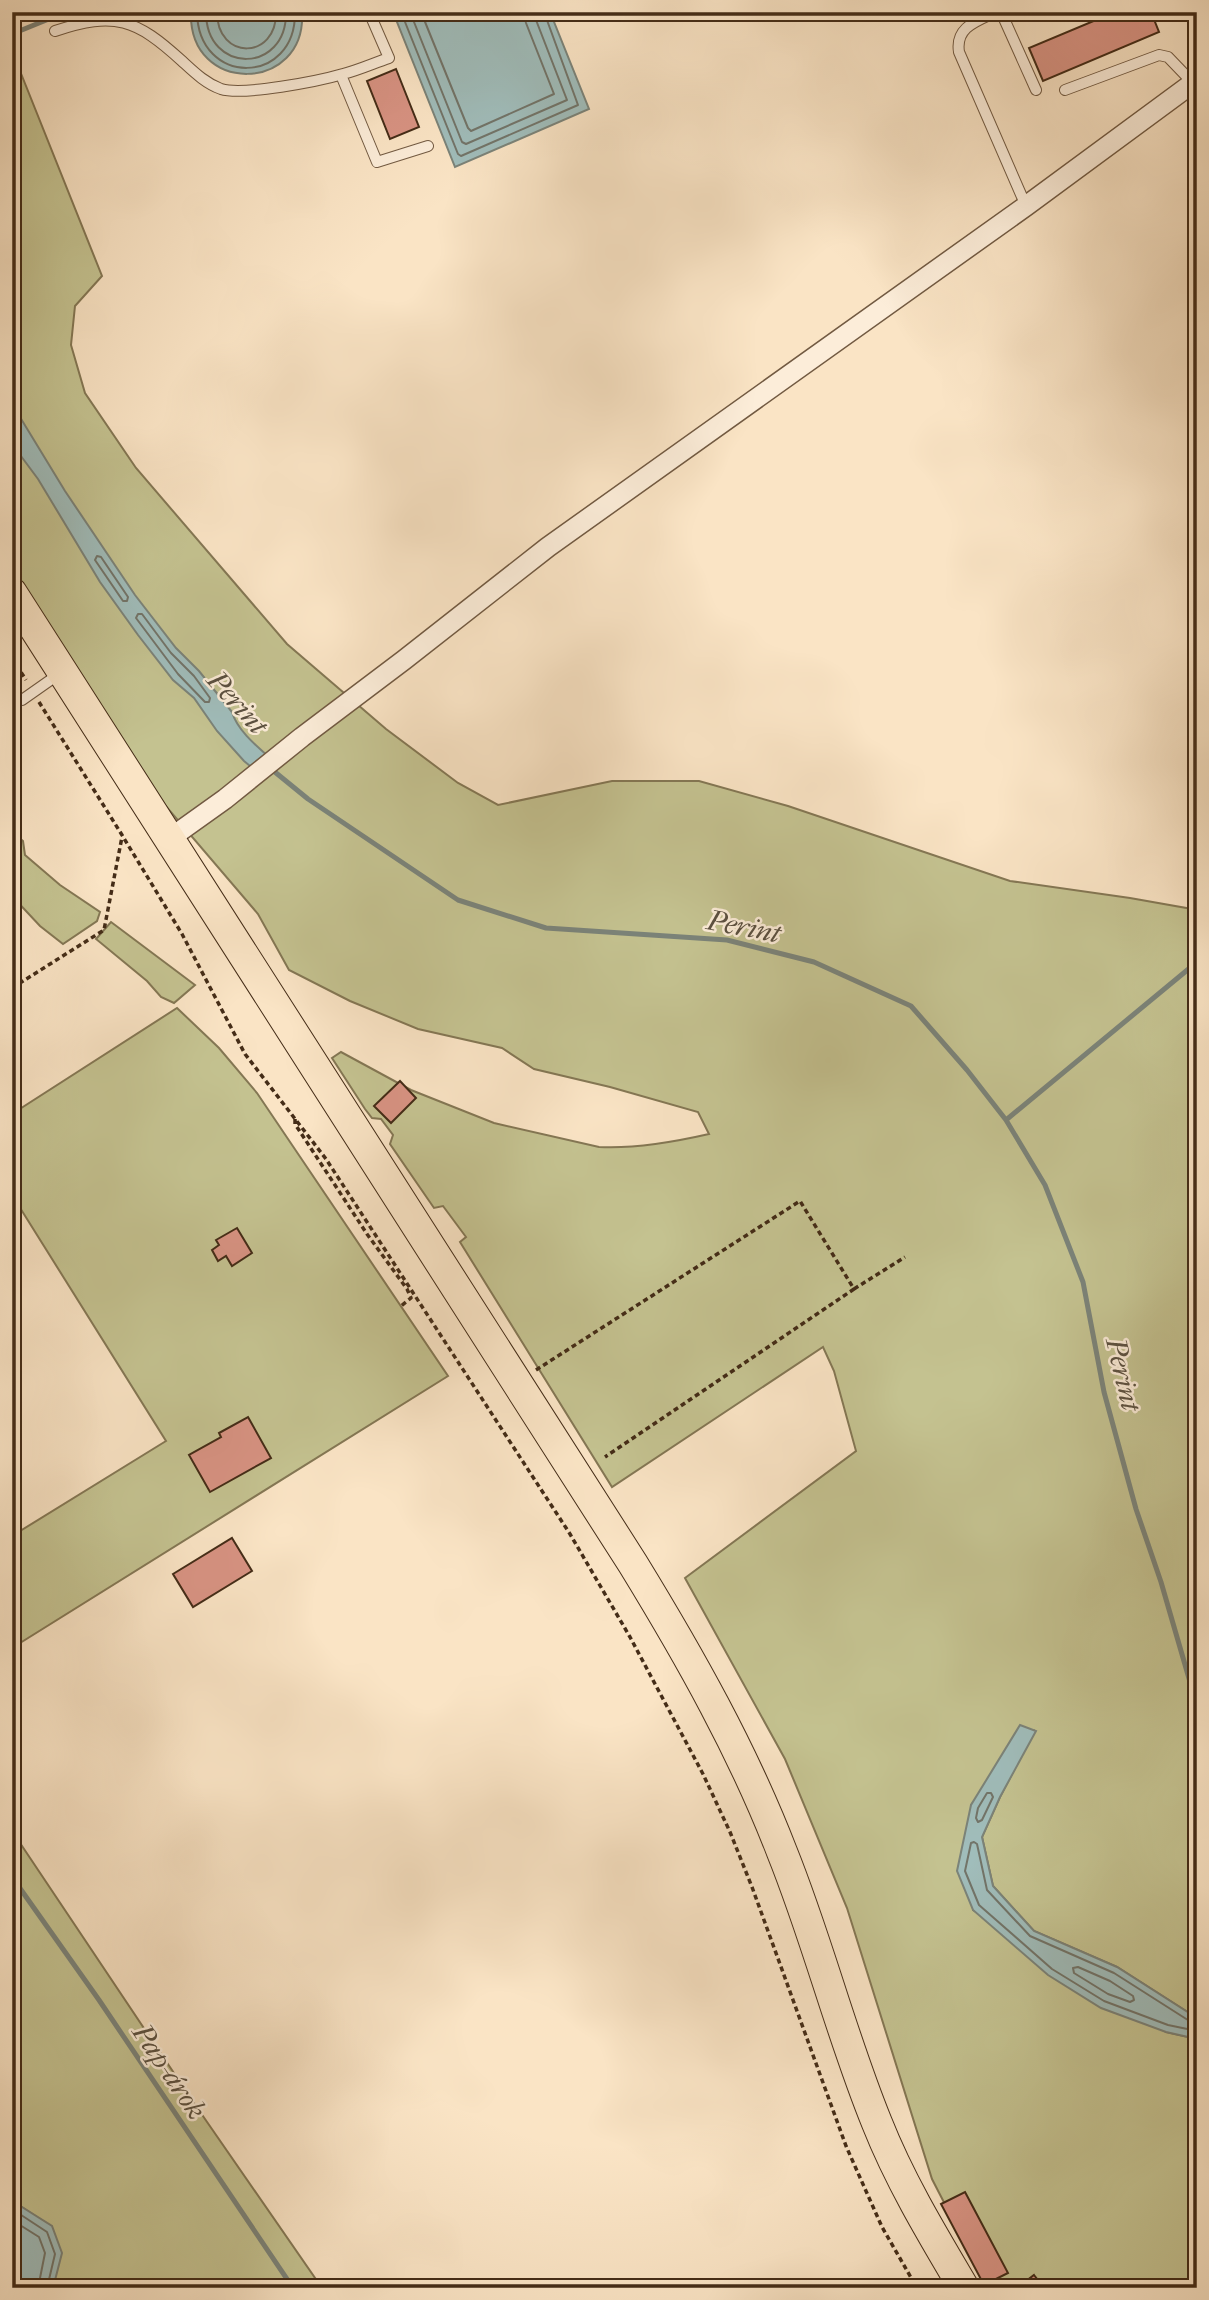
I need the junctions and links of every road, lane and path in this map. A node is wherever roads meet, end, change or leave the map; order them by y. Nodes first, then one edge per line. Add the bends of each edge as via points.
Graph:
1 (369, 12) edge
2 (999, 12) edge
3 (55, 31) dead end
4 (341, 75) junction
5 (1195, 82) edge
6 (1036, 90) dead end
7 (1065, 90) dead end
8 (428, 146) dead end
9 (1026, 205) junction
10 (12, 593) edge
11 (12, 658) edge
12 (62, 672) junction
13 (33, 692) junction
14 (12, 699) edge
15 (122, 835) junction
16 (169, 839) junction
17 (12, 988) edge
18 (295, 1119) junction
19 (905, 1256) dead end
20 (854, 1289) junction
21 (401, 1306) dead end
22 (537, 1369) dead end
23 (605, 1457) dead end
24 (917, 2288) edge
25 (964, 2288) edge

1 - 4 lane via 389,58
2 - 6 lane
2 - 9 lane via 965,30 958,42 959,52
3 - 4 lane via 92,20 124,23 158,39 204,80 222,89 251,91
4 - 8 lane via 377,162
5 - 7 lane via 1168,57 1158,55
5 - 9 street
9 - 16 street via 548,547
10 - 12 main road
11 - 13 path
12 - 13 lane
12 - 16 main road
13 - 14 lane via 22,700
13 - 15 path
15 - 17 path via 104,930
15 - 18 path via 245,1054
16 - 25 main road via 685,1651 741,1757 782,1851 890,2156
18 - 21 path via 407,1289 411,1298
18 - 24 path via 326,1159 583,1555 697,1762 742,1861 867,2196
19 - 20 path
20 - 22 path via 800,1201
20 - 23 path

